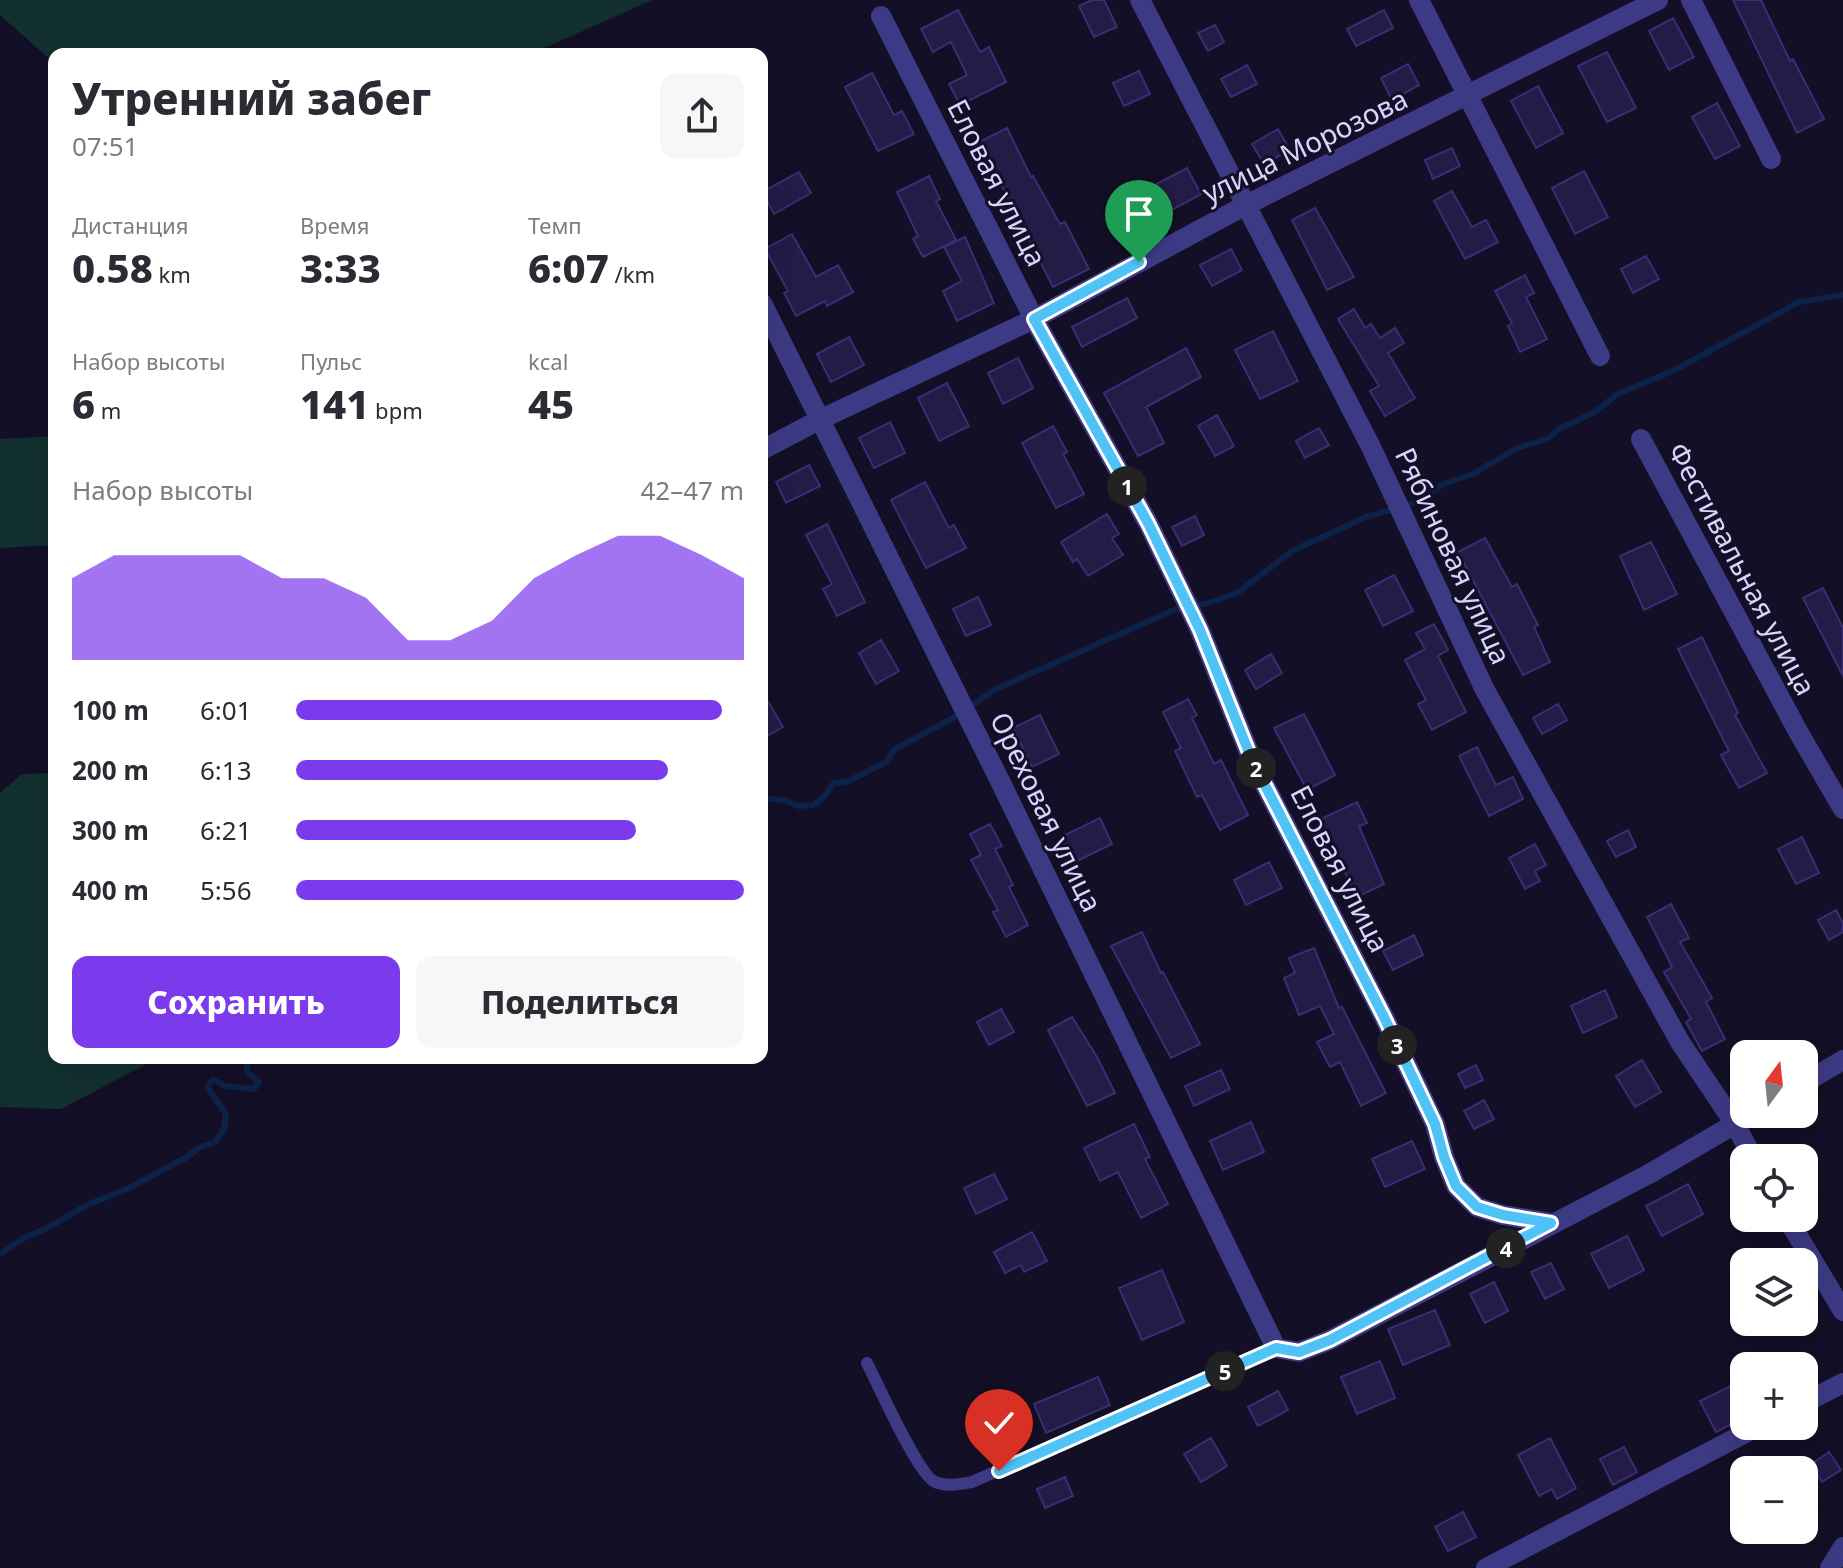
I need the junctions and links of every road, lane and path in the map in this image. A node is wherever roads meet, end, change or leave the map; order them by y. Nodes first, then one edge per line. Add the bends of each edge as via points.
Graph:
1 (1140, 0) edge
2 (1419, 0) edge
3 (1658, 0) edge
4 (1691, 0) edge
5 (881, 16) dead end
6 (1468, 96) junction
7 (1771, 159) dead end
8 (1244, 206) junction
9 (768, 315) edge
10 (1034, 319) junction
11 (1600, 356) dead end
12 (819, 420) junction
13 (1641, 439) dead end
14 (768, 447) edge
15 (1843, 809) edge
16 (1843, 1060) edge
17 (1818, 1075) edge
18 (1730, 1103) edge
19 (1730, 1127) edge
20 (1551, 1223) junction
21 (1795, 1232) edge
22 (1843, 1311) edge
23 (1276, 1348) junction
24 (867, 1363) dead end
25 (1843, 1383) edge
26 (1818, 1396) edge
27 (1732, 1440) edge
28 (1843, 1547) edge
29 (1486, 1568) edge
30 (1830, 1568) edge

1 - 8 street, Рябиновая улица
2 - 6 street
3 - 6 street, улица Морозова
4 - 7 street
5 - 10 street, Еловая улица
6 - 8 street, улица Морозова
6 - 11 street
8 - 10 street, улица Морозова
8 - 18 street, Рябиновая улица via 1393,494 1485,690 1680,1042
9 - 12 street, Ореховая улица
10 - 12 street, улица Морозова
10 - 20 street, Еловая улица via 1182,592 1252,760 1435,1124 1456,1186 1477,1207
12 - 14 street, улица Морозова
12 - 23 street, Ореховая улица
13 - 15 street, Фестивальная улица
16 - 17 street
19 - 20 street
20 - 23 street via 1330,1340 1299,1352
21 - 22 street
23 - 24 lane via 972,1482 950,1486 932,1481 918,1463
25 - 26 street
27 - 29 street
28 - 30 street

